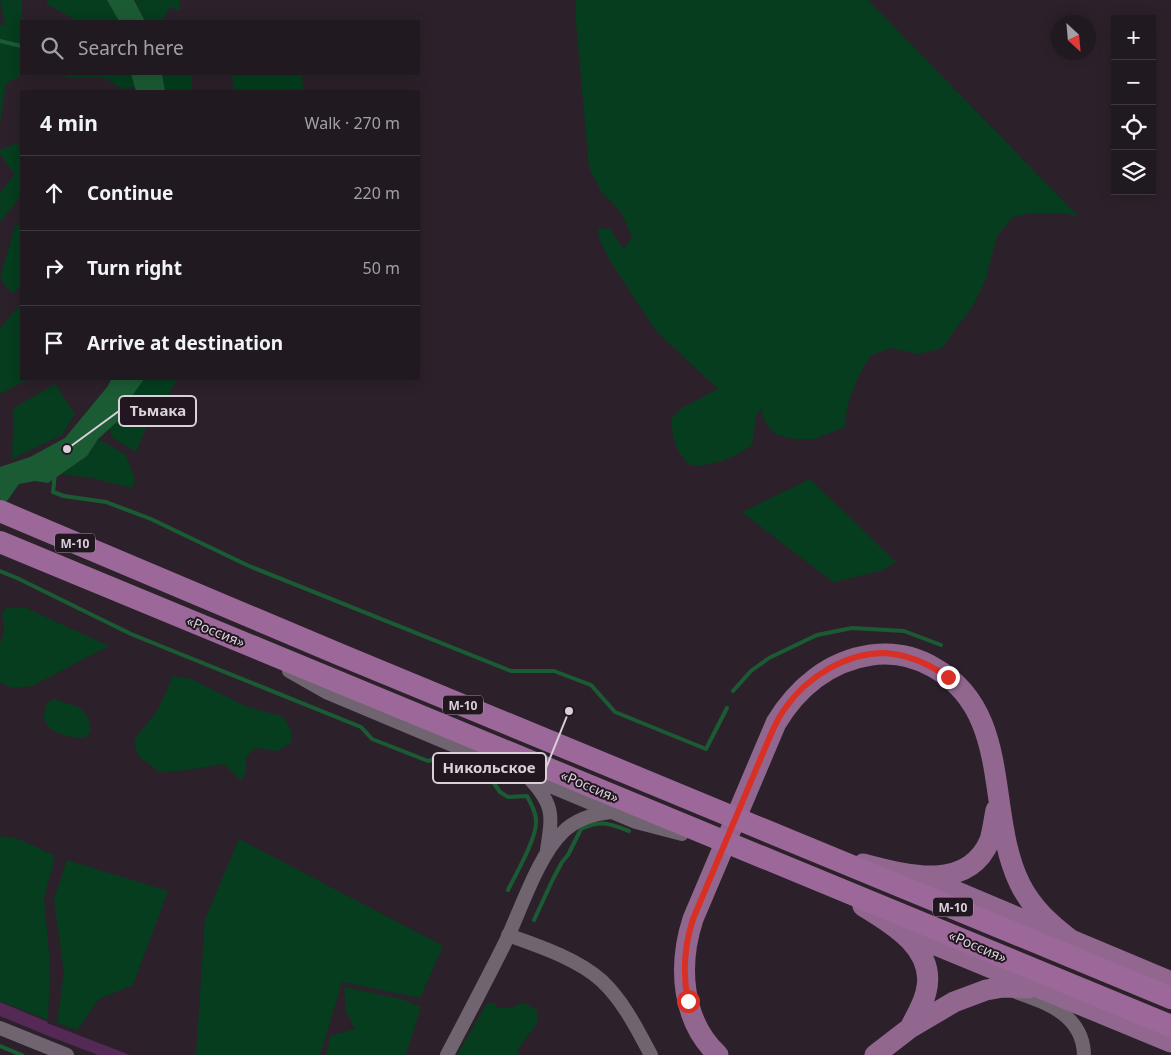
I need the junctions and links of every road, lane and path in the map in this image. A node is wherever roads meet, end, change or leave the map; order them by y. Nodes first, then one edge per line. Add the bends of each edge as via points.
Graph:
1 (0, 511) edge
2 (4, 544) edge
3 (229, 636) junction
4 (528, 776) junction
5 (998, 797) junction
6 (612, 812) junction
7 (746, 850) junction
8 (547, 851) junction
9 (827, 855) junction
10 (919, 876) junction
11 (822, 881) junction
12 (902, 931) junction
13 (508, 935) junction
14 (1071, 940) junction
15 (1130, 965) junction
16 (1171, 982) edge
17 (1003, 987) junction
18 (1043, 990) junction
19 (1171, 990) edge
20 (1171, 998) edge
21 (1171, 1026) edge
22 (0, 1028) edge
23 (910, 1028) junction
24 (1171, 1042) edge
25 (67, 1055) edge
26 (447, 1055) edge
27 (651, 1055) edge
28 (718, 1055) edge
29 (875, 1055) edge
30 (1084, 1055) edge

1 - 9 highway, «Россия» / М-10
2 - 3 highway, «Россия» / М-10
3 - 4 street via 326,692
3 - 7 highway, «Россия» / М-10
4 - 6 street
4 - 8 street via 544,796 552,816
5 - 10 main road via 990,839 974,864 946,875
5 - 14 main road via 1010,858 1020,884 1044,918
5 - 28 main road via 983,723 957,684 938,670 917,660 883,653 846,662 812,680 786,707 776,723 688,932 684,959 688,1001 697,1027
6 - 7 street via 636,822
6 - 8 street via 580,820 563,832
7 - 11 highway, «Россия» / М-10
8 - 13 street
9 - 10 main road
9 - 20 highway, «Россия» / М-10
10 - 14 main road
11 - 12 main road
11 - 21 highway, «Россия» / М-10
12 - 18 main road
12 - 23 main road via 919,952 928,979 923,1002
13 - 26 street
13 - 27 street via 581,966 602,981 631,1017
14 - 15 main road
15 - 16 main road
15 - 19 main road
17 - 18 main road
17 - 23 main road via 962,998
17 - 30 street via 1063,1013 1079,1032
18 - 24 main road
22 - 25 street
23 - 29 main road

